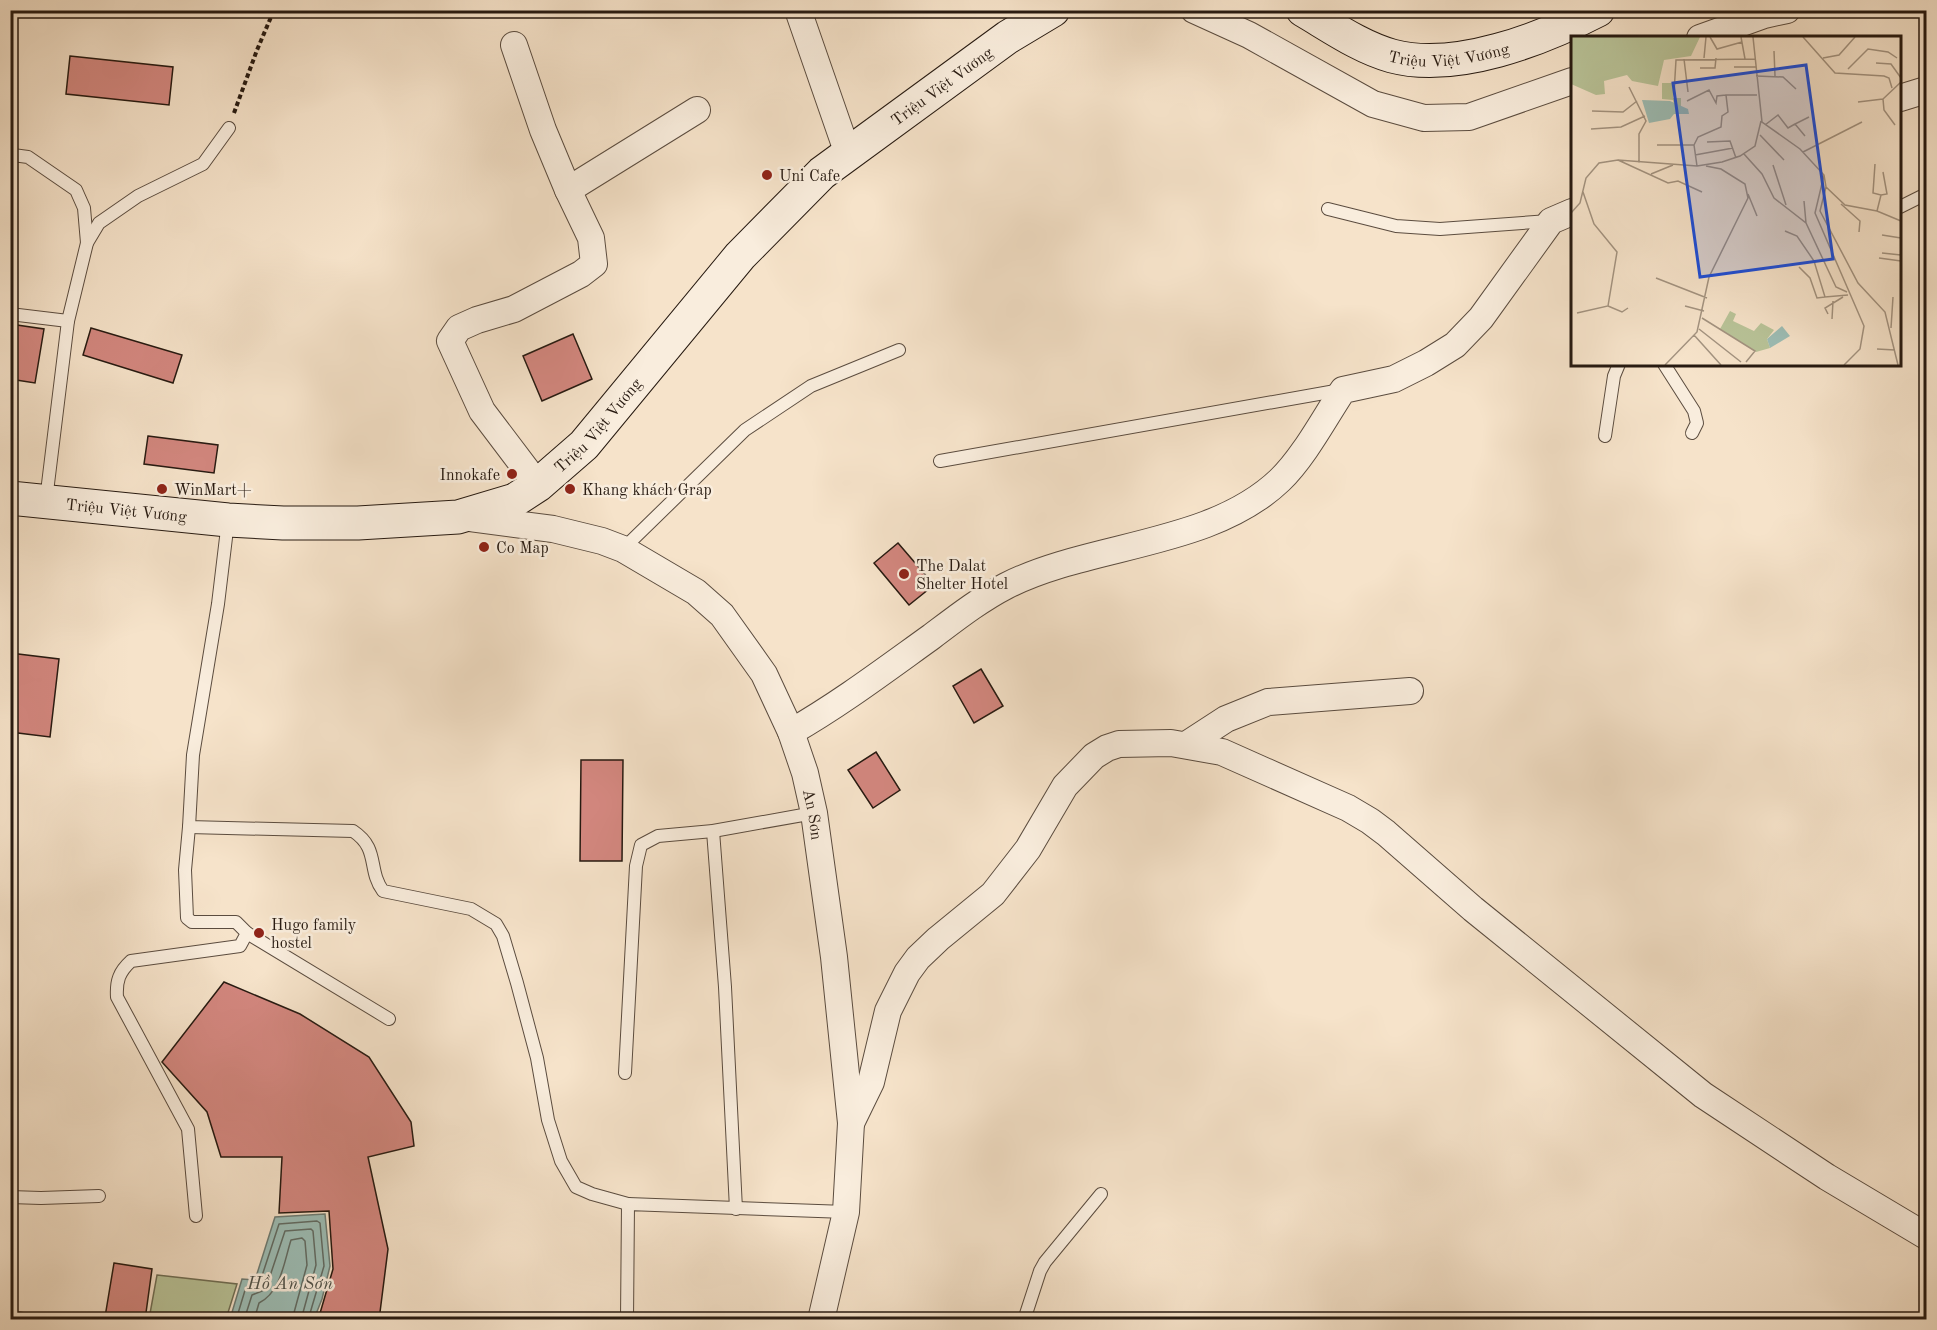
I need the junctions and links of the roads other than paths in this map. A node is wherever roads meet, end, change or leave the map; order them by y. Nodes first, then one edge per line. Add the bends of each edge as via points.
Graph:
1 (798, 10) edge
2 (1053, 10) edge
3 (1194, 10) edge
4 (1303, 10) edge
5 (1598, 10) edge
6 (1787, 10) edge
7 (1706, 36) edge
8 (514, 45) dead end
9 (1571, 81) edge
10 (1926, 90) edge
11 (1901, 97) edge
12 (697, 110) dead end
13 (229, 128) road end
14 (848, 154) junction
15 (13, 155) dead end
16 (568, 190) junction
17 (1926, 194) edge
18 (1901, 206) edge
19 (1328, 209) dead end
20 (1562, 216) edge
21 (87, 243) junction
22 (10, 314) edge
23 (68, 321) junction
24 (899, 350) dead end
25 (1618, 366) edge
26 (1665, 366) edge
27 (1343, 390) junction
28 (1692, 433) dead end
29 (1605, 436) dead end
30 (940, 461) dead end
31 (538, 485) junction
32 (10, 498) edge
33 (46, 501) junction
34 (458, 517) junction
35 (228, 520) junction
36 (623, 549) junction
37 (1410, 691) dead end
38 (791, 732) junction
39 (1186, 745) junction
40 (814, 813) junction
41 (189, 827) junction
42 (713, 831) junction
43 (247, 933) junction
44 (389, 1019) dead end
45 (625, 1073) dead end
46 (851, 1123) junction
47 (1101, 1194) dead end
48 (99, 1196) dead end
49 (10, 1197) edge
50 (628, 1204) junction
51 (736, 1209) junction
52 (846, 1212) junction
53 (196, 1216) dead end
54 (1926, 1236) edge
55 (10, 1317) edge
56 (29, 1320) edge
57 (627, 1320) edge
58 (821, 1320) edge
59 (1024, 1320) edge

1 - 14 street
2 - 14 street, Triệu Việt Vương via 1008,37
3 - 9 street via 1249,35 1372,104 1424,118 1469,117
4 - 5 street, Triệu Việt Vương via 1365,46 1392,56 1428,61 1452,60 1509,46
6 - 7 street
8 - 16 street
10 - 11 street
12 - 16 street
13 - 21 lane via 203,164 138,196 99,223
14 - 31 street, Triệu Việt Vương via 822,173 740,256 584,445
15 - 21 lane via 28,157 76,190 84,208
16 - 31 street via 591,238 594,264 514,309 459,328 450,340 482,411
17 - 18 lane
19 - 20 lane via 1396,226 1440,229
20 - 27 street via 1455,345 1394,379
21 - 23 lane
22 - 23 lane
23 - 33 lane
24 - 36 lane via 812,386 745,430
25 - 29 lane
26 - 28 lane via 1694,411 1697,423
27 - 30 lane
27 - 38 street via 1298,459 1282,479 1259,497 1208,524 1049,569 1008,585 977,603 830,710
31 - 34 street, Triệu Việt Vương via 515,500
32 - 33 street, Triệu Việt Vương
33 - 35 street, Triệu Việt Vương
34 - 35 street, Triệu Việt Vương via 358,523
34 - 36 street, An Sơn via 553,528
35 - 41 lane via 193,755
36 - 38 street, An Sơn via 696,592 722,615 764,674
37 - 39 street via 1268,702 1226,719
38 - 40 street, An Sơn
39 - 46 street via 1133,742 1107,748 1089,760 1065,786 1028,849 993,894 938,939 907,973 888,1011 871,1082
39 - 54 street via 1222,752 1370,821 1702,1095
40 - 42 lane
40 - 46 street, An Sơn
41 - 43 lane via 185,870 188,918 192,922 237,922
41 - 50 lane via 353,831 364,839 382,891 471,909 496,924 504,936 520,994 561,1161 576,1187
42 - 45 lane via 658,836 642,845 636,866
42 - 51 lane
43 - 44 lane
43 - 53 lane via 240,946 131,961 116,983 117,997 188,1129
46 - 52 street, An Sơn
47 - 59 lane via 1045,1262
48 - 49 lane
50 - 51 lane
50 - 57 lane
51 - 52 lane
52 - 58 street, An Sơn
55 - 56 lane

